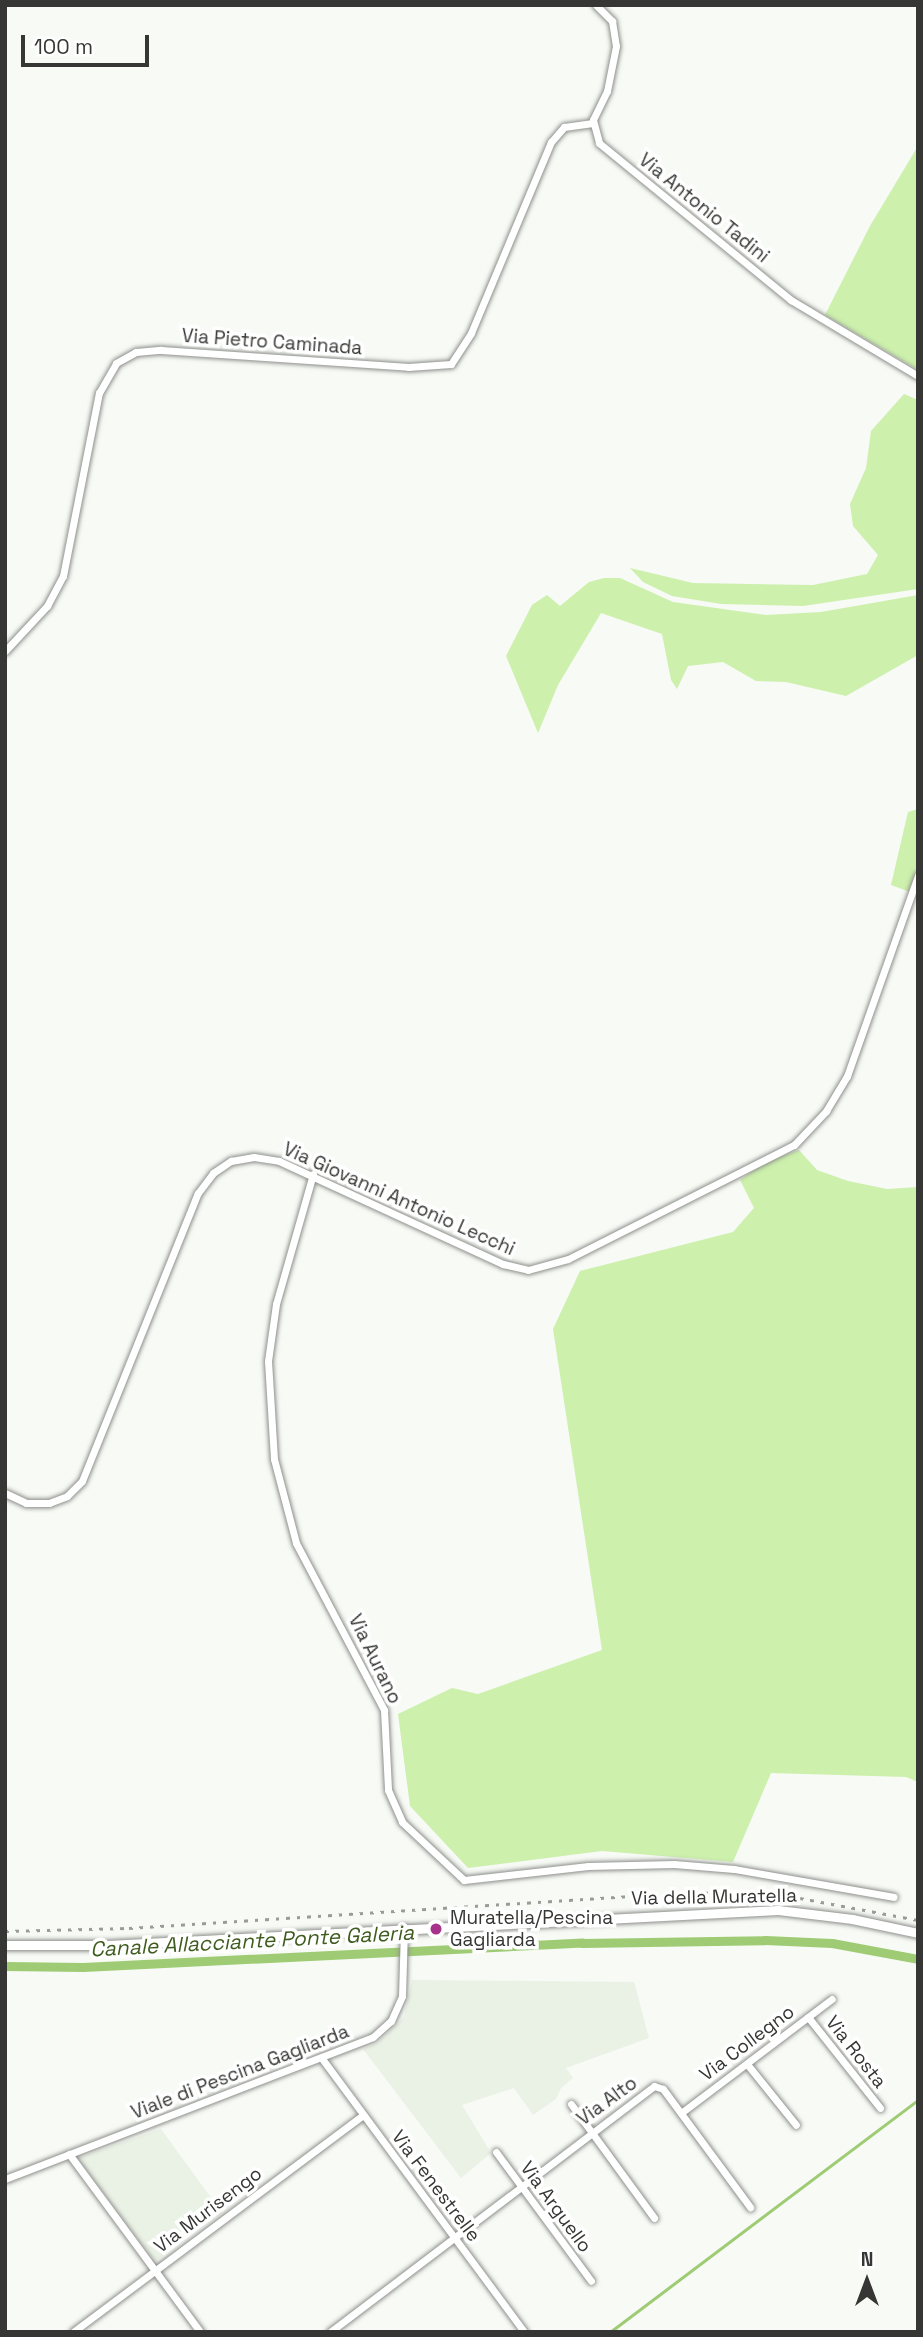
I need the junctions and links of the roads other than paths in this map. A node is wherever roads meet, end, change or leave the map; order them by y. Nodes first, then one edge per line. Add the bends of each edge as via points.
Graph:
1 (596, 5) edge
2 (593, 123) junction
3 (918, 376) edge
4 (5, 651) edge
5 (918, 875) edge
6 (313, 1174) junction
7 (5, 1493) edge
8 (894, 1897) dead end
9 (404, 1927) junction
10 (918, 1933) edge
11 (5, 1945) edge
12 (832, 1999) dead end
13 (808, 2017) junction
14 (323, 2060) junction
15 (747, 2064) junction
16 (571, 2104) dead end
17 (880, 2108) dead end
18 (681, 2113) junction
19 (363, 2115) junction
20 (796, 2125) dead end
21 (591, 2132) junction
22 (496, 2152) dead end
23 (69, 2154) junction
24 (5, 2179) edge
25 (521, 2185) junction
26 (750, 2207) dead end
27 (654, 2218) dead end
28 (455, 2236) junction
29 (155, 2270) junction
30 (591, 2281) dead end
31 (73, 2332) edge
32 (200, 2332) edge
33 (330, 2332) edge
34 (524, 2332) edge

1 - 2 street via 612,21 616,46 607,91
2 - 3 street, Via Antonio Tadini via 602,145 791,300
2 - 4 street, Via Pietro Caminada via 564,127 551,142 471,333 451,364 408,367 160,350 136,352 116,363 99,393 63,576 47,606
5 - 6 street, Via Giovanni Antonio Lecchi via 850,1069 810,1131 784,1151 568,1259 537,1270 512,1267
6 - 7 street, Via Giovanni Antonio Lecchi via 279,1161 248,1157 225,1164 207,1180 173,1251 82,1481 67,1496 49,1503 26,1503
6 - 8 street, Via Aurano via 275,1315 268,1371 274,1459 296,1543 384,1710 388,1790 402,1822 464,1880 588,1866 674,1864 734,1868
9 - 10 street, Via della Muratella via 785,1910
9 - 11 street, Via della Muratella via 108,1945
9 - 14 street, Viale di Pescina Gagliarda via 402,1996 391,2021 373,2037
12 - 13 street, Via Collegno
13 - 15 street, Via Collegno
13 - 17 street, Via Rosta
14 - 19 street, Via Fenestrelle
14 - 23 street, Viale di Pescina Gagliarda
15 - 18 street, Via Collegno
15 - 20 street
16 - 21 street
18 - 21 street, Via Alto via 663,2089 654,2086
18 - 26 street, Via Alto
19 - 28 street, Via Fenestrelle
19 - 29 street, Via Murisengo
21 - 25 street, Via Alto
21 - 27 street
22 - 25 street, Via Arguello
23 - 24 street, Viale di Pescina Gagliarda
23 - 29 street
25 - 28 street, Via Alto
25 - 30 street, Via Arguello
28 - 33 street, Via Alto
28 - 34 street, Via Fenestrelle
29 - 31 street, Via Murisengo
29 - 32 street

